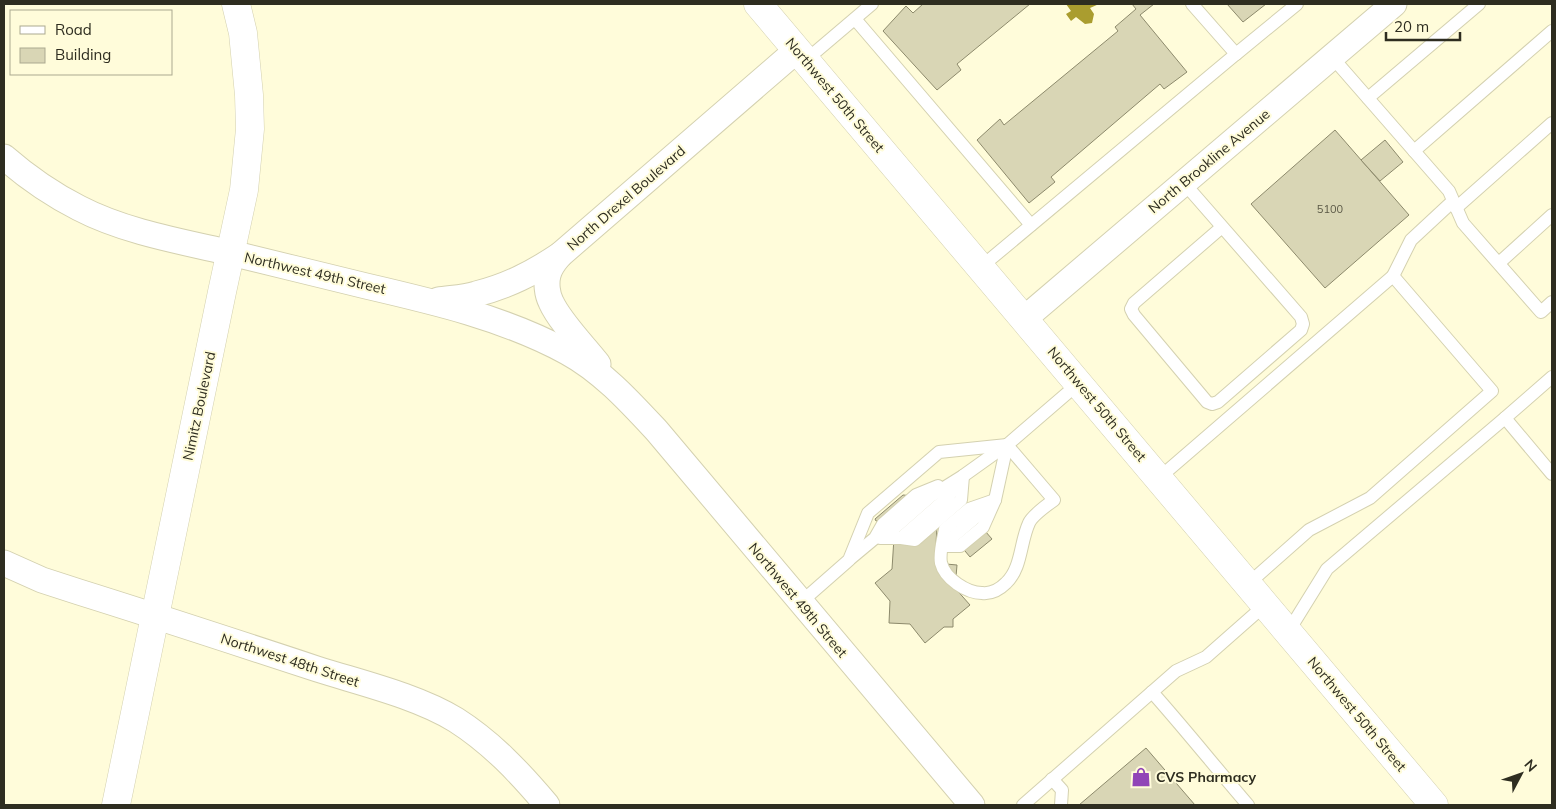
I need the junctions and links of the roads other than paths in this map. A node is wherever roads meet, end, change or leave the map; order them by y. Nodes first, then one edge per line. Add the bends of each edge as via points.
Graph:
1 (236, 4) edge
2 (758, 4) edge
3 (872, 4) edge
4 (1192, 4) edge
5 (1297, 4) edge
6 (1394, 4) edge
7 (1479, 4) edge
8 (854, 19) junction
9 (1552, 31) edge
10 (1236, 54) junction
11 (801, 55) junction
12 (1332, 57) junction
13 (1368, 98) junction
14 (1552, 123) edge
15 (1414, 151) junction
16 (4, 157) edge
17 (1184, 183) junction
18 (1455, 205) junction
19 (1552, 215) edge
20 (1031, 225) junction
21 (1222, 227) junction
22 (231, 253) junction
23 (560, 255) junction
24 (1499, 263) junction
25 (981, 267) junction
26 (1393, 276) junction
27 (430, 301) junction
28 (1552, 302) edge
29 (1024, 319) junction
30 (1552, 377) edge
31 (1079, 383) junction
32 (623, 395) junction
33 (1505, 418) junction
34 (1007, 445) junction
35 (1552, 474) edge
36 (963, 476) junction
37 (1159, 478) junction
38 (995, 500) junction
39 (879, 538) junction
40 (942, 546) junction
41 (849, 560) junction
42 (4, 563) edge
43 (1248, 584) junction
44 (800, 603) junction
45 (1265, 605) junction
46 (156, 616) junction
47 (1288, 632) junction
48 (1152, 692) junction
49 (1052, 779) junction
50 (116, 805) edge
51 (547, 805) edge
52 (972, 805) edge
53 (1023, 805) edge
54 (1061, 805) edge
55 (1248, 805) edge
56 (1434, 805) edge

1 - 22 main road, Nimitz Boulevard via 247,63 250,129 244,190
2 - 11 main road, Northwest 50th Street
3 - 8 lane
4 - 10 lane
5 - 10 lane
6 - 12 street, North Brookline Avenue
7 - 13 lane
8 - 11 lane
8 - 20 lane
9 - 15 lane
10 - 20 lane
11 - 23 street, North Drexel Boulevard
11 - 25 main road, Northwest 50th Street
12 - 13 lane
12 - 17 street, North Brookline Avenue
13 - 15 lane
14 - 18 lane
15 - 18 lane via 1448,191
16 - 22 street, Northwest 49th Street via 29,178 80,209 114,223
17 - 21 lane
17 - 29 street, North Brookline Avenue
18 - 24 lane via 1464,223
18 - 26 lane via 1411,240
19 - 24 lane
20 - 25 lane
21 - 21 lane via 1303,324 1301,330 1212,404 1207,402 1131,309
22 - 27 street, Northwest 49th Street
22 - 46 main road, Nimitz Boulevard
23 - 27 street, North Drexel Boulevard via 506,285 474,295
23 - 32 street, Northwest 49th Street via 551,265 548,275 550,300
24 - 28 lane via 1541,312
25 - 29 main road, Northwest 50th Street
26 - 37 lane
26 - 43 lane via 1492,391 1370,498 1309,530
27 - 32 street, Northwest 49th Street via 492,319 568,352
29 - 31 main road, Northwest 50th Street
30 - 33 lane
31 - 34 lane
31 - 37 main road, Northwest 50th Street
32 - 44 street, Northwest 49th Street via 657,431
33 - 35 lane
33 - 47 lane via 1327,569
34 - 36 lane
34 - 38 lane
34 - 40 lane via 1054,500 1029,521 1015,572 996,590 982,594 969,590 947,575 942,565
34 - 41 lane via 939,452 868,512
36 - 39 lane via 916,494 883,524
36 - 39 lane via 948,497 900,538
37 - 43 main road, Northwest 50th Street
38 - 40 lane via 969,509 945,529
38 - 40 lane via 983,527 960,546
39 - 41 lane
41 - 44 lane
42 - 46 street, Northwest 48th Street via 42,580
43 - 45 main road, Northwest 50th Street
44 - 52 street, Northwest 49th Street
45 - 47 main road, Northwest 50th Street
45 - 48 lane via 1206,657 1176,671
46 - 50 main road, Nimitz Boulevard
46 - 51 street, Northwest 48th Street via 436,710 491,746
47 - 56 main road, Northwest 50th Street
48 - 49 lane
48 - 55 lane
49 - 53 lane
49 - 54 lane via 1062,790

